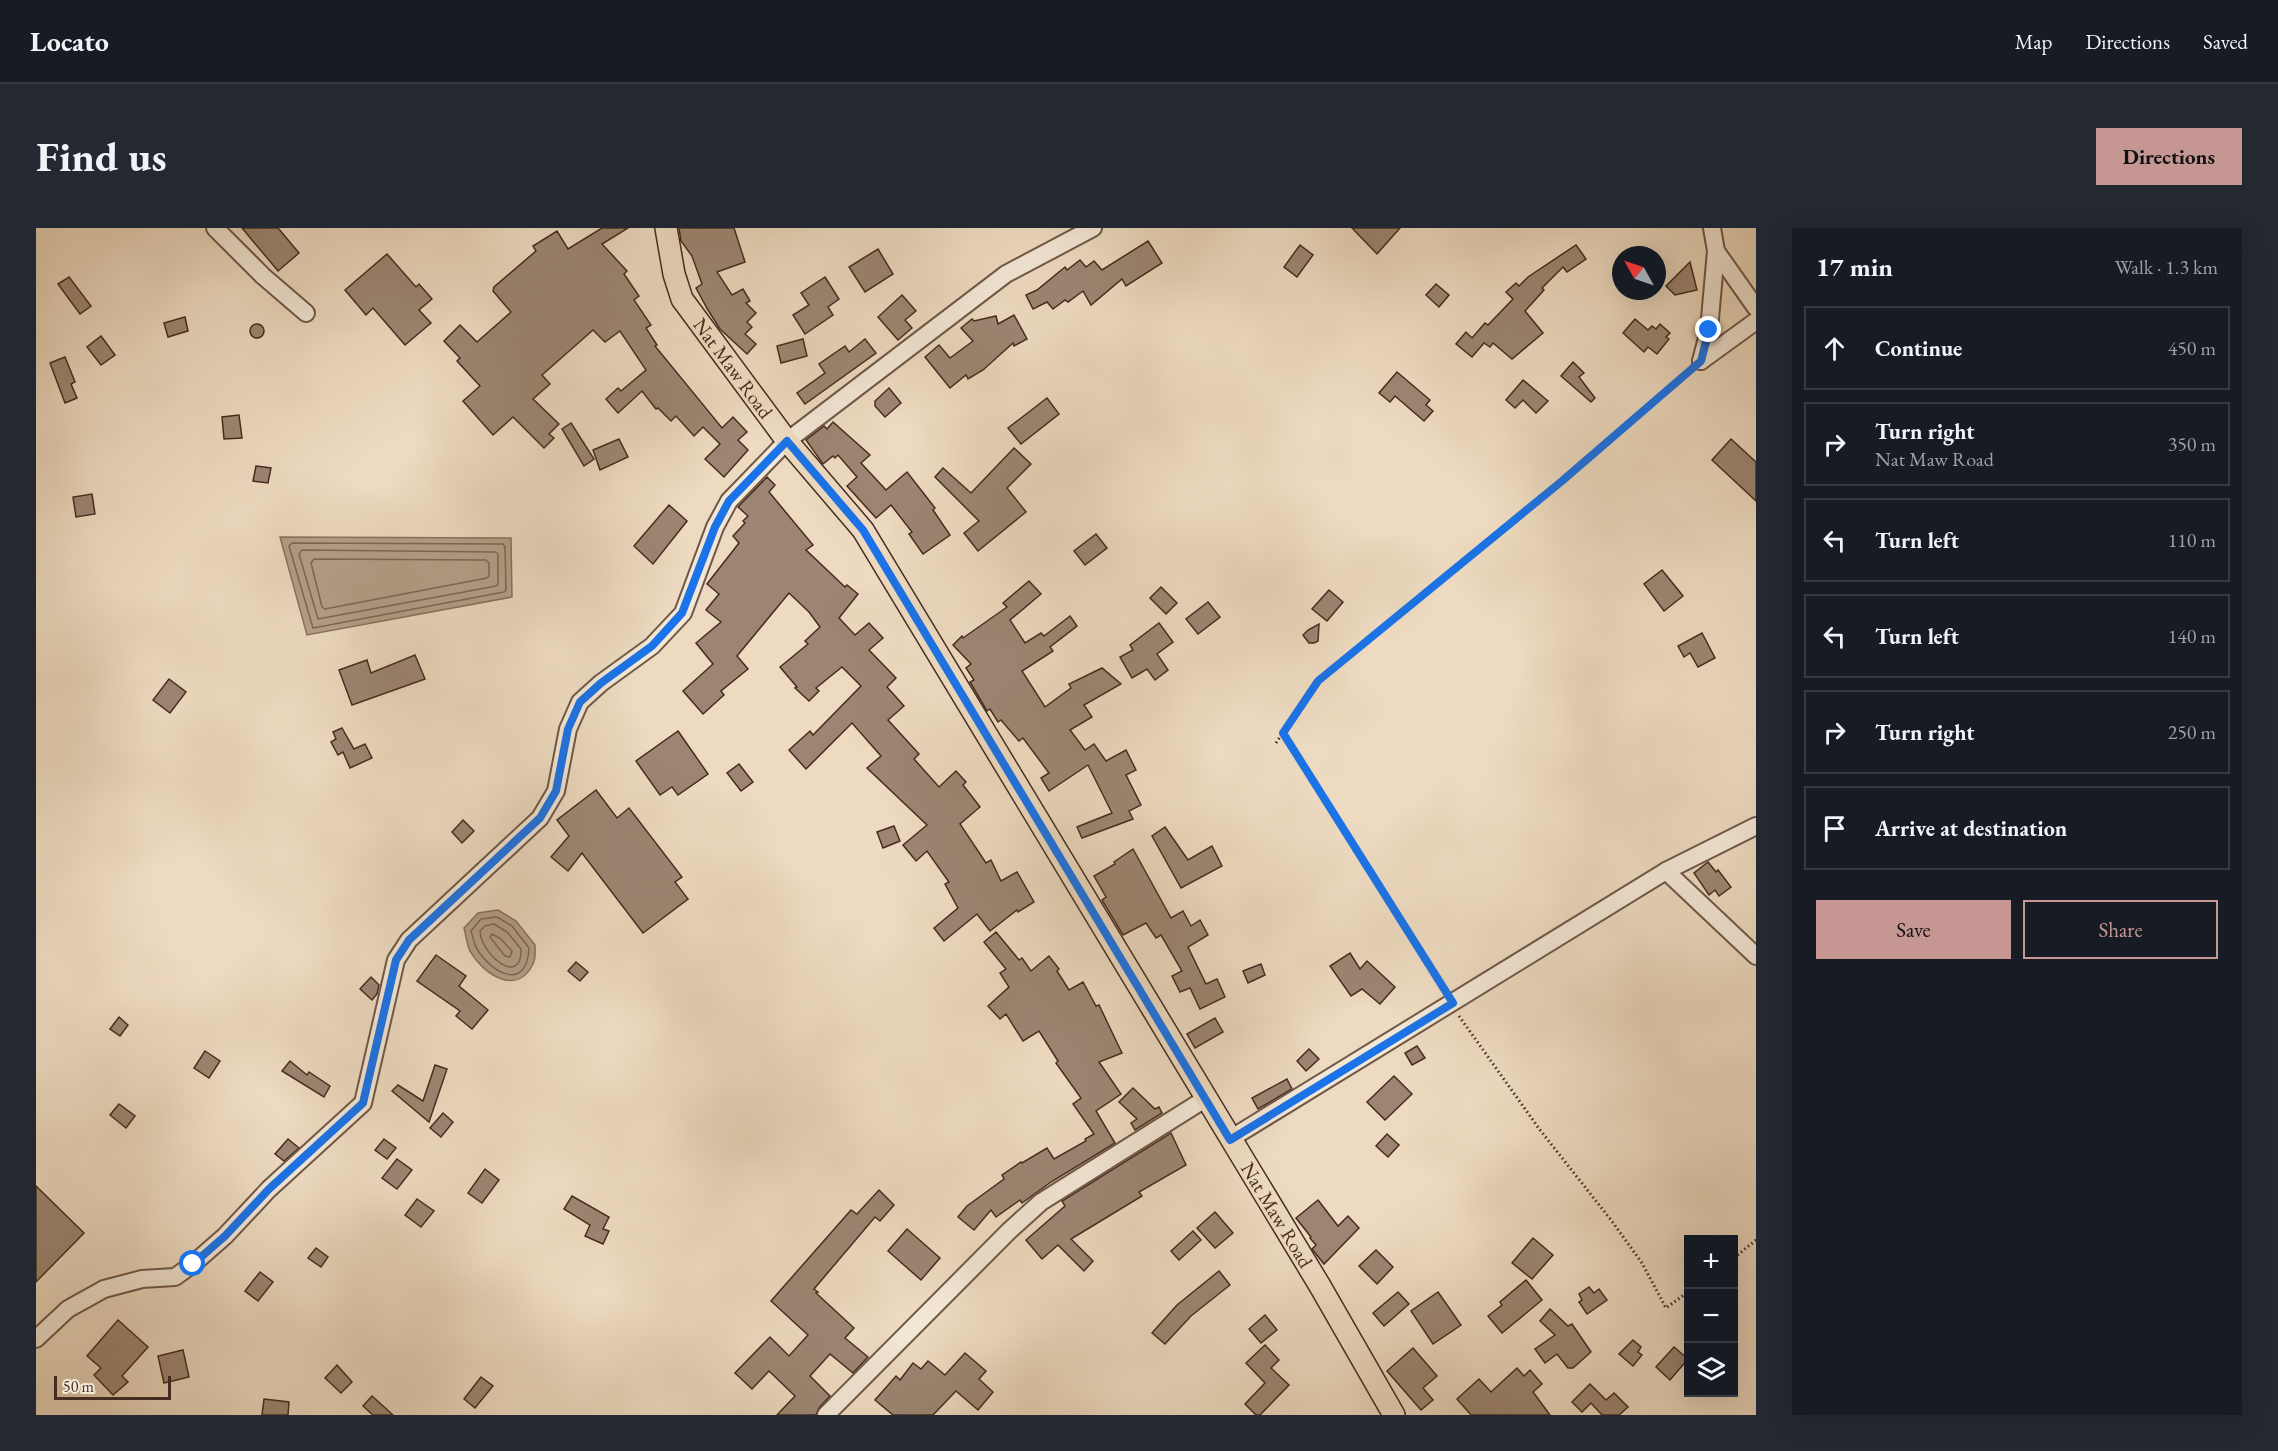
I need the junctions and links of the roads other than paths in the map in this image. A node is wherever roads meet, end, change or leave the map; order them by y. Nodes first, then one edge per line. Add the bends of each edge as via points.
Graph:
1 (215, 228) edge
2 (666, 228) edge
3 (1093, 228) edge
4 (1713, 228) edge
5 (1716, 251) junction
6 (1756, 308) edge
7 (306, 313) dead end
8 (1756, 321) edge
9 (787, 441) junction
10 (1756, 826) edge
11 (1666, 871) junction
12 (1756, 956) edge
13 (1206, 1099) junction
14 (1230, 1140) junction
15 (36, 1339) edge
16 (826, 1415) edge
17 (1394, 1415) edge

1 - 7 street
2 - 9 main road, Nat Maw Road via 682,299
3 - 9 street via 1006,273
4 - 5 street
5 - 6 street
5 - 8 street via 1709,330 1701,361
9 - 13 main road, Nat Maw Road via 863,530
9 - 15 street via 729,501 682,613 652,646 580,702 568,729 556,791 540,818 409,940 396,960 363,1103 269,1189 225,1236 175,1277 142,1279 104,1288 68,1309
10 - 11 street
11 - 12 street
11 - 14 street via 1455,1008
13 - 14 main road, Nat Maw Road
13 - 16 street via 1041,1202
14 - 17 main road, Nat Maw Road

